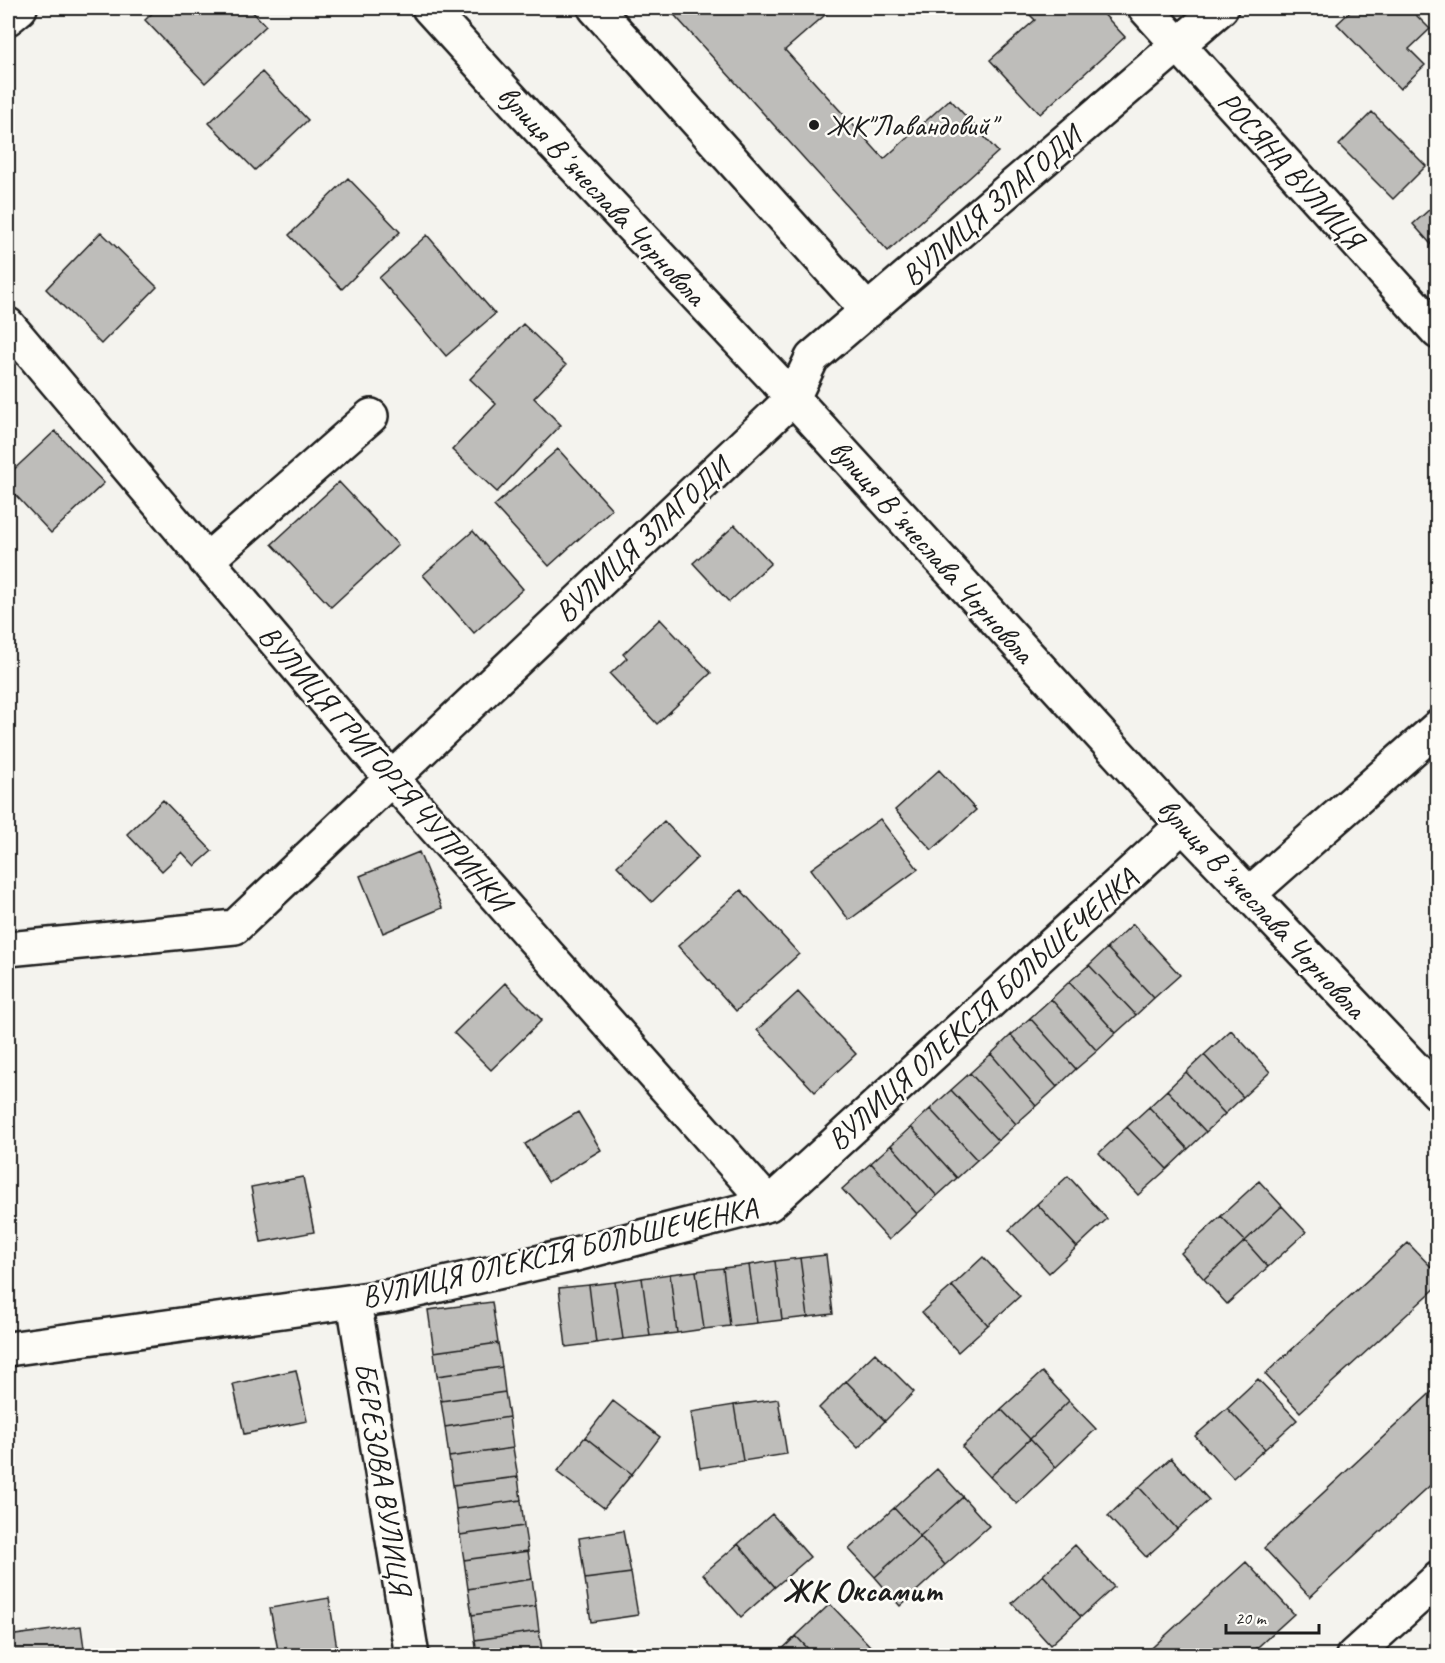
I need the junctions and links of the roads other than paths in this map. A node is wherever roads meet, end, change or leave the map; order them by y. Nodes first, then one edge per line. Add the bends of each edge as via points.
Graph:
1 (20, 8) edge
2 (429, 8) edge
3 (595, 8) edge
4 (1144, 8) edge
5 (1221, 8) edge
6 (8, 18) edge
7 (1179, 45) junction
8 (868, 311) junction
9 (8, 325) edge
10 (1437, 332) edge
11 (793, 398) junction
12 (371, 416) dead end
13 (206, 561) junction
14 (1437, 727) edge
15 (390, 777) junction
16 (1183, 825) junction
17 (1249, 894) junction
18 (8, 950) edge
19 (1437, 1093) edge
20 (769, 1204) junction
21 (354, 1300) junction
22 (8, 1349) edge
23 (1437, 1579) edge
24 (412, 1656) edge
25 (1353, 1656) edge

1 - 6 street
2 - 11 street, вулиця Вʼячеслава Чорновола
3 - 8 street
4 - 7 street, РОСЯНА ВУЛИЦЯ
5 - 7 street, ВУЛИЦЯ ЗЛАГОДИ
7 - 8 street, ВУЛИЦЯ ЗЛАГОДИ
7 - 10 street, РОСЯНА ВУЛИЦЯ
8 - 11 street, ВУЛИЦЯ ЗЛАГОДИ via 812,358
9 - 13 street, ВУЛИЦЯ ГРИГОРІЯ ЧУПРИНКИ
11 - 15 street, ВУЛИЦЯ ЗЛАГОДИ
11 - 16 street, вулиця Вʼячеслава Чорновола
12 - 13 street
13 - 15 street, ВУЛИЦЯ ГРИГОРІЯ ЧУПРИНКИ
14 - 17 street
15 - 18 street, ВУЛИЦЯ ЗЛАГОДИ via 235,927
15 - 20 street, ВУЛИЦЯ ГРИГОРІЯ ЧУПРИНКИ
16 - 17 street, вулиця Вʼячеслава Чорновола
16 - 20 street, ВУЛИЦЯ ОЛЕКСІЯ БОЛЬШЕЧЕНКА
17 - 19 street, вулиця Вʼячеслава Чорновола
20 - 21 street, ВУЛИЦЯ ОЛЕКСІЯ БОЛЬШЕЧЕНКА via 572,1255 391,1296
21 - 22 street, ВУЛИЦЯ ОЛЕКСІЯ БОЛЬШЕЧЕНКА
21 - 24 street, БЕРЕЗОВА ВУЛИЦЯ
23 - 25 street

